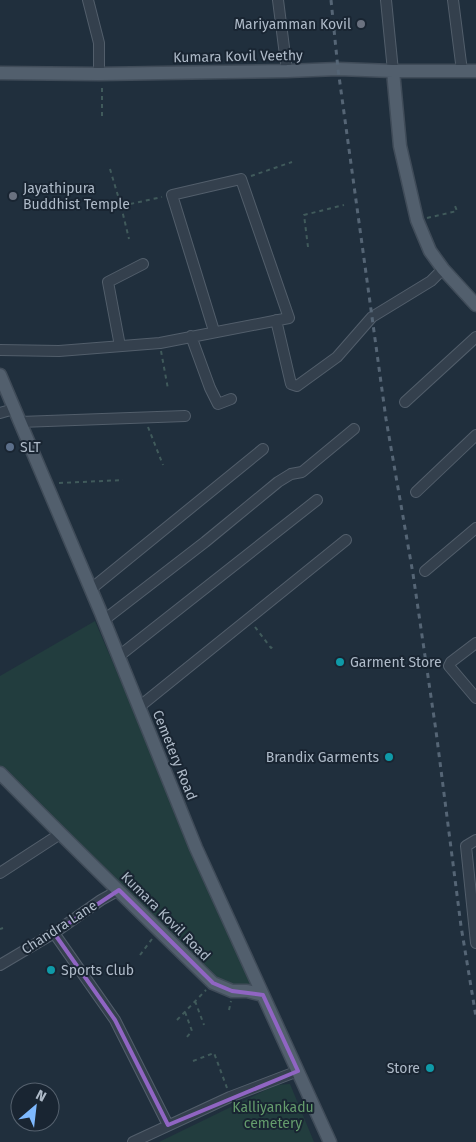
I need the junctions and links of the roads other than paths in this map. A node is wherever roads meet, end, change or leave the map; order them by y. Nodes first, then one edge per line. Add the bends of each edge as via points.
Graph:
1 (88, 0) edge
2 (278, 0) edge
3 (386, 0) edge
4 (453, 0) edge
5 (287, 71) junction
6 (394, 71) junction
7 (462, 71) junction
8 (476, 71) edge
9 (0, 73) edge
10 (101, 73) junction
11 (144, 264) dead end
12 (443, 270) junction
13 (476, 305) edge
14 (276, 320) junction
15 (214, 331) junction
16 (191, 336) junction
17 (476, 337) edge
18 (120, 346) junction
19 (0, 350) edge
20 (0, 376) edge
21 (231, 399) dead end
22 (404, 402) dead end
23 (14, 409) junction
24 (0, 413) edge
25 (184, 416) dead end
26 (20, 422) junction
27 (354, 430) dead end
28 (476, 434) edge
29 (263, 449) dead end
30 (416, 492) dead end
31 (317, 500) dead end
32 (476, 528) edge
33 (346, 540) dead end
34 (425, 571) dead end
35 (91, 589) junction
36 (104, 620) junction
37 (476, 643) edge
38 (118, 656) junction
39 (476, 698) edge
40 (139, 707) junction
41 (0, 773) edge
42 (60, 834) junction
43 (476, 840) edge
44 (0, 873) edge
45 (119, 890) junction
46 (54, 933) junction
47 (476, 943) edge
48 (0, 965) edge
49 (263, 995) junction
50 (298, 1071) junction
51 (168, 1125) junction
52 (133, 1142) edge
53 (330, 1142) edge

1 - 10 street via 100,43
2 - 5 street
3 - 6 street
4 - 7 street
5 - 6 main road, Kumara Kovil Veethy
5 - 10 main road, Kumara Kovil Veethy
6 - 7 main road, Kumara Kovil Veethy
6 - 12 main road via 400,146 417,220 430,251
7 - 8 main road, Kumara Kovil Veethy
9 - 10 main road, Kumara Kovil Veethy
11 - 18 street via 108,282
12 - 13 main road
12 - 14 street via 431,281 372,317 337,357 298,386 291,384
14 - 15 street
14 - 15 street via 289,318 241,179 172,195
15 - 16 street
16 - 18 street
16 - 21 street via 218,404
17 - 22 street
18 - 19 street via 58,352
20 - 23 main road, Cemetery Road
23 - 24 street
23 - 26 main road, Cemetery Road
25 - 26 street
26 - 35 main road, Cemetery Road
27 - 36 street via 302,472 278,482
28 - 30 street
29 - 35 street
31 - 38 street
32 - 34 street
33 - 40 street
35 - 36 main road, Cemetery Road
36 - 38 main road, Cemetery Road
37 - 39 street via 449,666
38 - 40 main road, Cemetery Road
40 - 49 main road, Cemetery Road via 196,848
41 - 42 main road, Kumara Kovil Road
42 - 44 street
42 - 45 main road, Kumara Kovil Road
43 - 47 street via 466,846
45 - 46 street, Chandra Lane
45 - 49 main road, Kumara Kovil Road via 213,983 232,992
46 - 48 street, Chandra Lane
46 - 51 street via 115,1020
49 - 50 main road, Cemetery Road
50 - 51 street
50 - 53 main road, Cemetery Road
51 - 52 street

